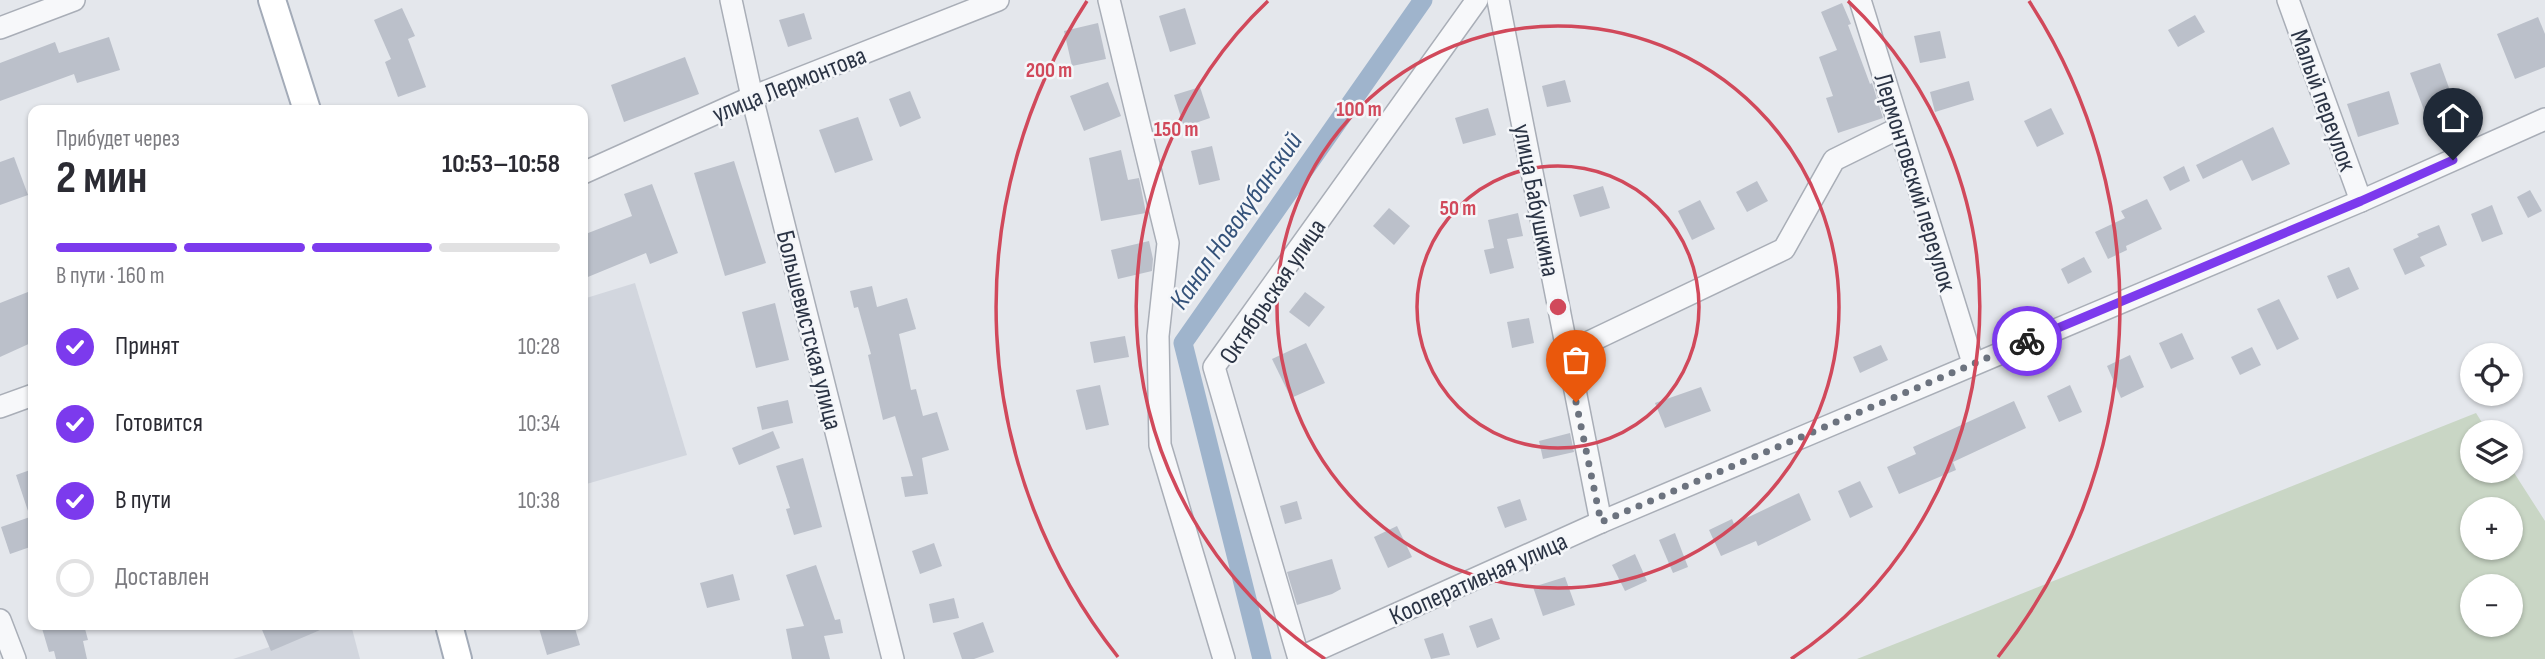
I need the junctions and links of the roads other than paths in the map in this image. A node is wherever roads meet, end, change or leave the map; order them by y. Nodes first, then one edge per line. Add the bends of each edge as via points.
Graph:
1 (74, 0) edge
2 (272, 0) edge
3 (731, 0) edge
4 (998, 0) edge
5 (1109, 0) edge
6 (1477, 0) edge
7 (1498, 0) edge
8 (1860, 0) edge
9 (2288, 0) edge
10 (0, 28) edge
11 (752, 97) junction
12 (305, 105) edge
13 (2545, 118) edge
14 (1899, 128) junction
15 (588, 171) edge
16 (2361, 201) junction
17 (1566, 353) junction
18 (1973, 363) junction
19 (28, 397) edge
20 (0, 407) edge
21 (1601, 522) junction
22 (0, 620) edge
23 (450, 630) edge
24 (15, 659) edge
25 (458, 659) edge
26 (893, 659) edge
27 (1224, 659) edge
28 (1299, 659) edge

1 - 10 street
2 - 12 main road
3 - 11 street, Большевистская улица
4 - 11 street, улица Лермонтова
5 - 27 street via 1168,243 1158,336 1160,445
6 - 28 street, Октябрьская улица via 1214,367
7 - 17 street, улица Бабушкина
8 - 14 street, Лермонтовский переулок
9 - 16 street, Малый переулок
11 - 15 street, улица Лермонтова
11 - 26 street, Большевистская улица
13 - 16 street, Кооперативная улица
14 - 17 street via 1834,160 1784,249
14 - 18 street, Лермонтовский переулок
16 - 18 street, Кооперативная улица
17 - 21 street, улица Бабушкина
18 - 21 street, Кооперативная улица
19 - 20 street
21 - 28 street, Кооперативная улица
22 - 24 street
23 - 25 main road

